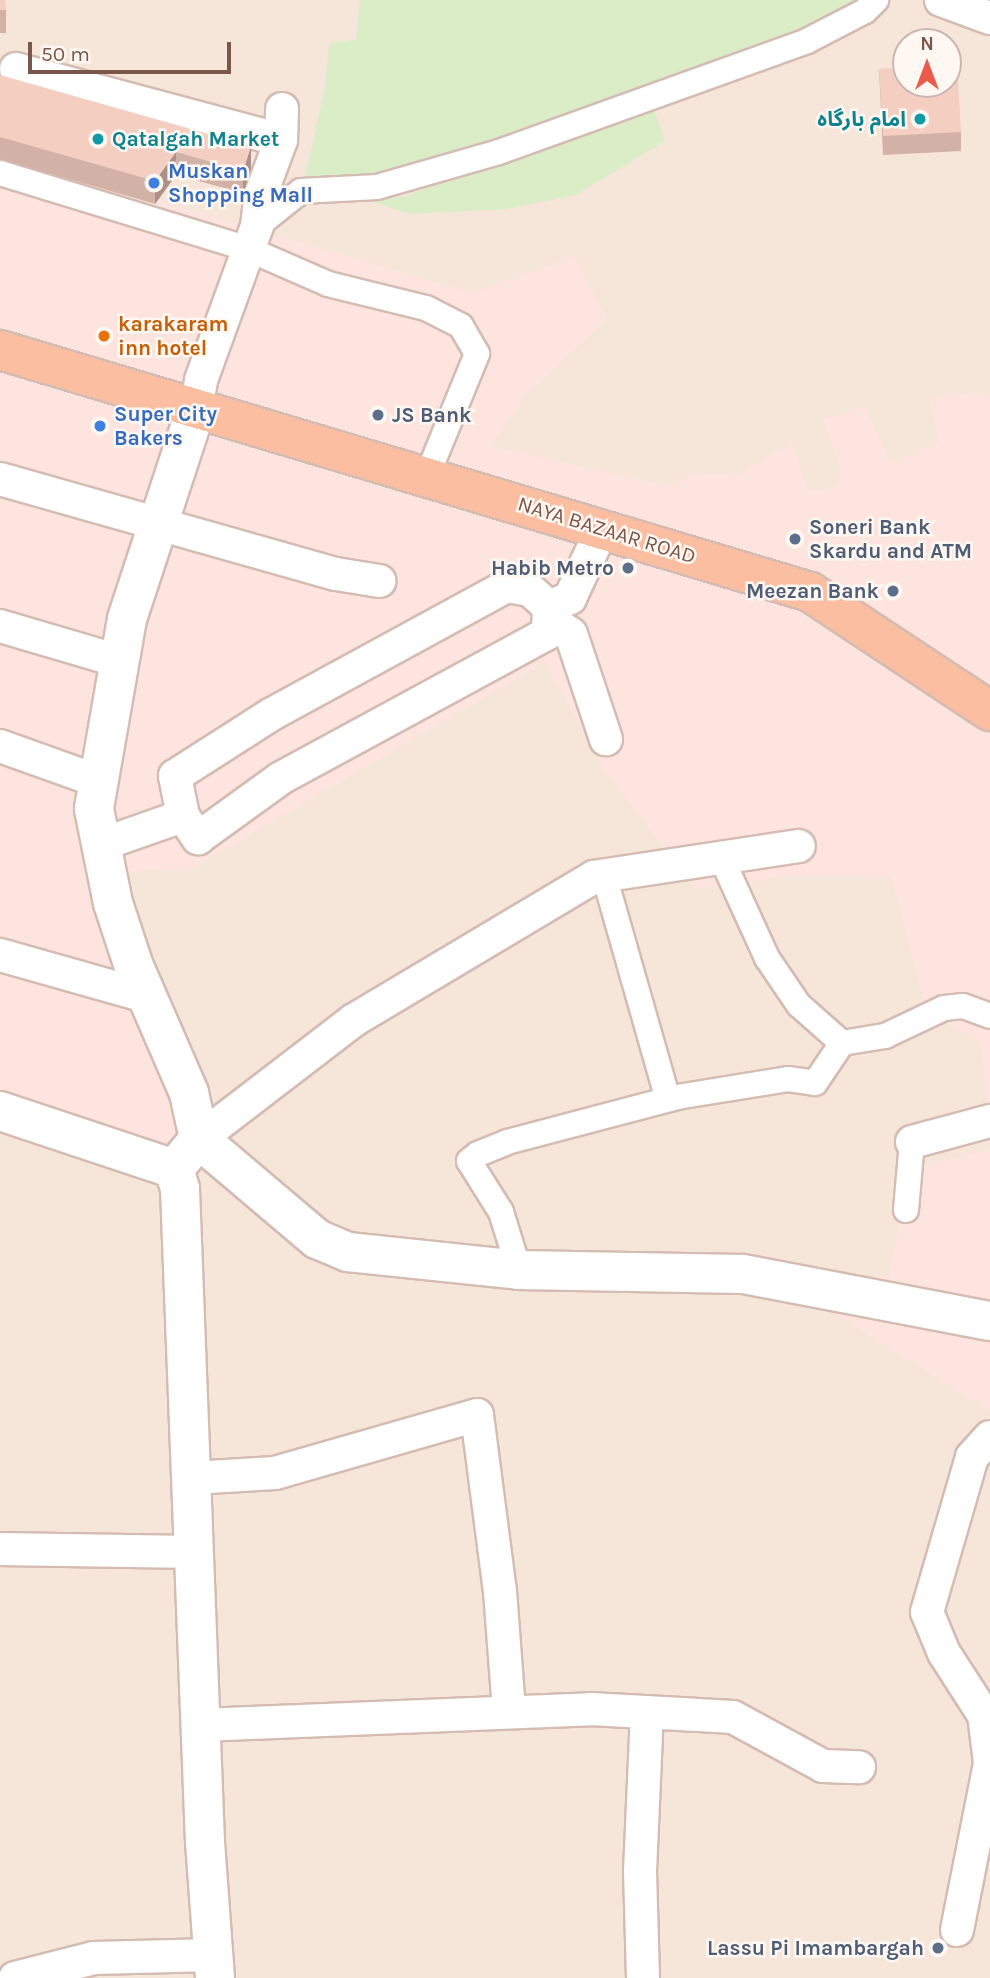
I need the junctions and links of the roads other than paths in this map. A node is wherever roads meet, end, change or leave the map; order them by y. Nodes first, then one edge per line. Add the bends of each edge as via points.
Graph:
1 (876, 0) edge
2 (941, 0) edge
3 (990, 18) edge
4 (16, 69) dead end
5 (282, 109) dead end
6 (281, 140) junction
7 (0, 173) edge
8 (252, 237) junction
9 (0, 350) edge
10 (196, 409) junction
11 (426, 476) junction
12 (0, 479) edge
13 (161, 526) junction
14 (602, 529) junction
15 (379, 581) dead end
16 (549, 620) junction
17 (0, 626) edge
18 (119, 662) junction
19 (990, 711) edge
20 (606, 739) dead end
21 (0, 746) edge
22 (98, 781) junction
23 (183, 816) junction
24 (100, 845) junction
25 (799, 846) dead end
26 (721, 857) junction
27 (604, 875) junction
28 (0, 955) edge
29 (145, 996) junction
30 (990, 1016) edge
31 (842, 1043) junction
32 (668, 1099) junction
33 (0, 1111) edge
34 (990, 1121) edge
35 (199, 1139) junction
36 (912, 1142) joint
37 (174, 1169) junction
38 (906, 1210) dead end
39 (519, 1269) junction
40 (990, 1321) edge
41 (990, 1437) edge
42 (192, 1478) junction
43 (0, 1549) edge
44 (195, 1552) junction
45 (509, 1712) junction
46 (648, 1712) junction
47 (201, 1725) junction
48 (859, 1767) dead end
49 (957, 1930) dead end
50 (214, 1966) edge
51 (15, 1978) edge
52 (643, 1978) edge

1 - 8 street via 807,41 499,152 377,187 301,191
2 - 3 street
4 - 6 street
5 - 6 street
6 - 8 street via 261,194
7 - 8 street
8 - 10 street via 201,380
8 - 11 street via 328,284 426,308 461,326 477,354
9 - 10 highway, NAYA BAZAAR ROAD
10 - 11 highway, NAYA BAZAAR ROAD
10 - 13 street
11 - 14 highway, NAYA BAZAAR ROAD
12 - 13 street
13 - 15 street via 336,574
13 - 18 street via 127,619
14 - 16 street via 570,598
14 - 19 highway, NAYA BAZAAR ROAD via 810,592
16 - 20 street via 571,634
16 - 23 street via 281,778 198,838
16 - 23 street via 530,590 507,586 272,714 174,776
17 - 18 street
18 - 22 street
21 - 22 street
22 - 24 street via 94,809
23 - 24 street
24 - 29 street
25 - 26 street
26 - 27 street
26 - 31 street via 767,958 799,1005
27 - 32 street
27 - 35 street via 354,1020
28 - 29 street
29 - 35 street via 189,1093
30 - 31 street via 963,1006 944,1008 885,1036
31 - 32 street via 815,1083 788,1079
32 - 39 street via 507,1142 469,1161 501,1212
33 - 37 street
34 - 36 street
35 - 37 street
35 - 39 street via 317,1239 348,1252
36 - 38 street
37 - 42 street via 180,1189
39 - 40 street via 743,1274
41 - 49 street via 972,1457 927,1612 944,1653 984,1715 989,1763
42 - 44 street
42 - 45 street via 275,1472 477,1415 500,1591
43 - 44 street
44 - 47 street
45 - 46 street
45 - 47 street
46 - 48 street via 733,1717 824,1766
46 - 52 street via 640,1872
47 - 50 street
50 - 51 street via 94,1958

